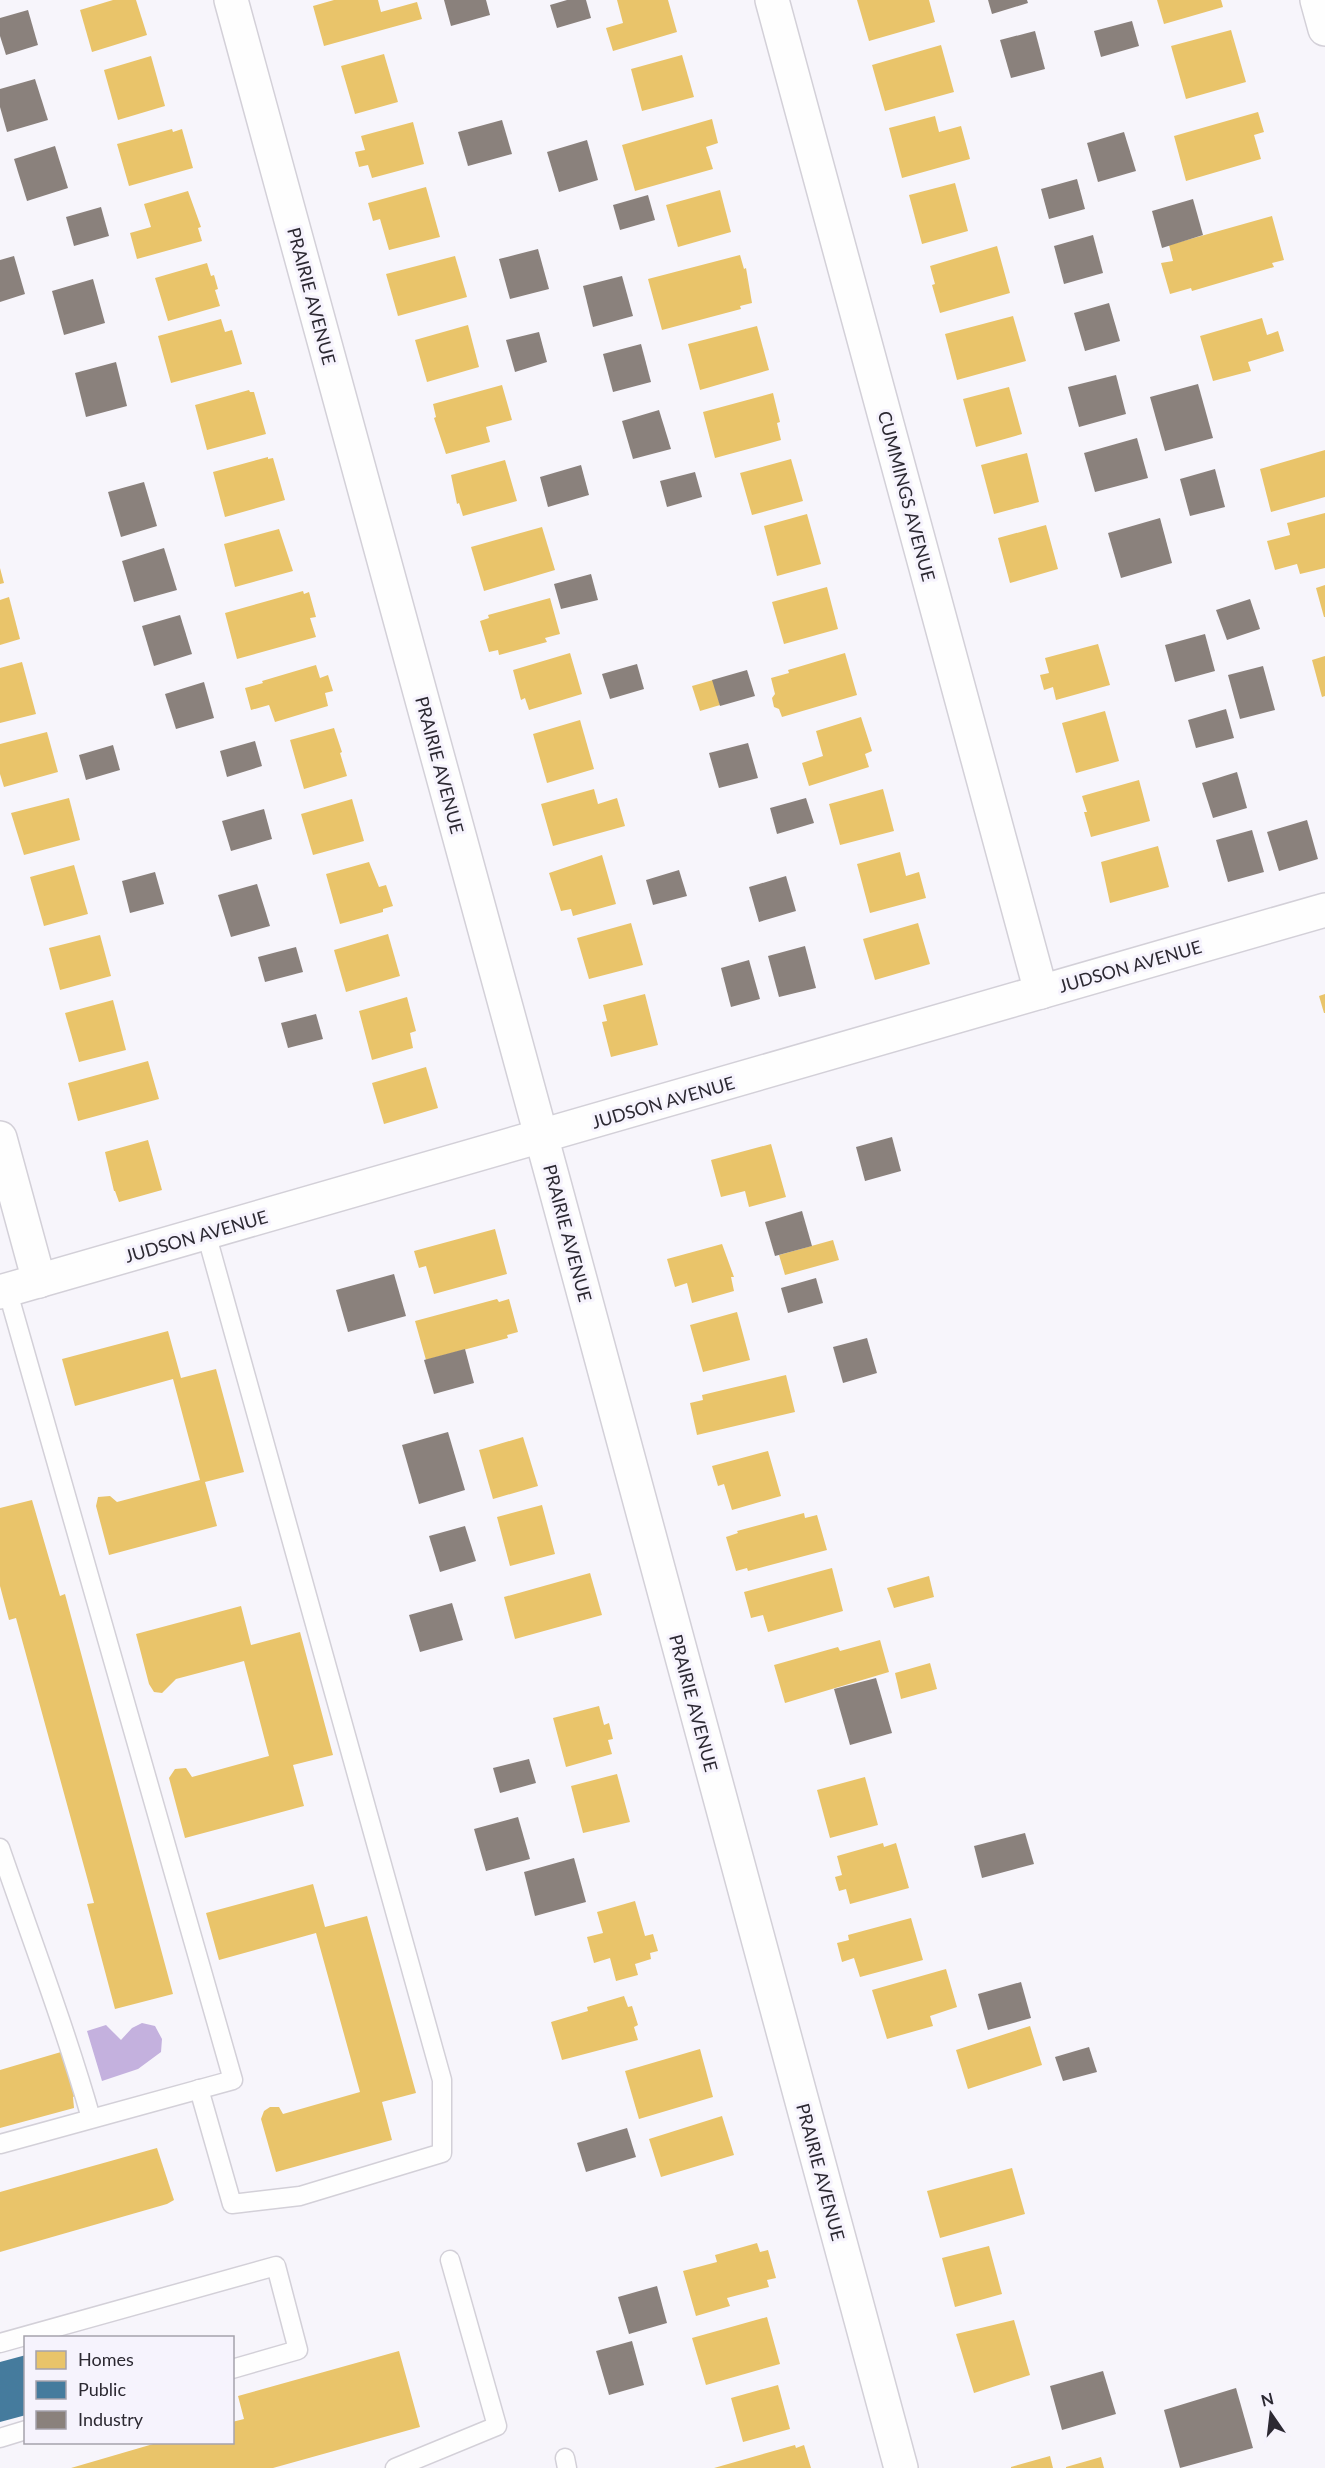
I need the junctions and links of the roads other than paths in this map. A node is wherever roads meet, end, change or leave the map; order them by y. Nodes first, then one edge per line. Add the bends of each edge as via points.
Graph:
1 (231, 0) edge
2 (772, 0) edge
3 (1317, 0) edge
4 (1325, 29) edge
5 (1325, 910) edge
6 (1041, 992) junction
7 (541, 1137) junction
8 (0, 1138) edge
9 (206, 1233) junction
10 (39, 1281) junction
11 (4, 1290) edge
12 (0, 1848) edge
13 (199, 2089) junction
14 (91, 2118) junction
15 (0, 2144) edge
16 (450, 2260) dead end
17 (24, 2336) edge
18 (25, 2336) edge
19 (0, 2343) edge
20 (234, 2368) edge
21 (24, 2431) edge
22 (0, 2438) edge
23 (394, 2468) edge
24 (901, 2468) edge

1 - 7 street, PRAIRIE AVENUE
2 - 6 street, CUMMINGS AVENUE
3 - 4 street
5 - 6 street, JUDSON AVENUE
6 - 7 street, JUDSON AVENUE
7 - 9 street, JUDSON AVENUE
7 - 24 street, PRAIRIE AVENUE
8 - 10 street
9 - 10 street, JUDSON AVENUE
9 - 13 lane via 442,2080 442,2153 300,2196 232,2204
10 - 11 street, JUDSON AVENUE
11 - 13 lane via 233,2080
12 - 14 lane via 69,2042
13 - 14 lane
14 - 15 lane
16 - 23 lane via 497,2426
17 - 19 lane
18 - 20 lane via 276,2266 298,2350
21 - 22 lane

